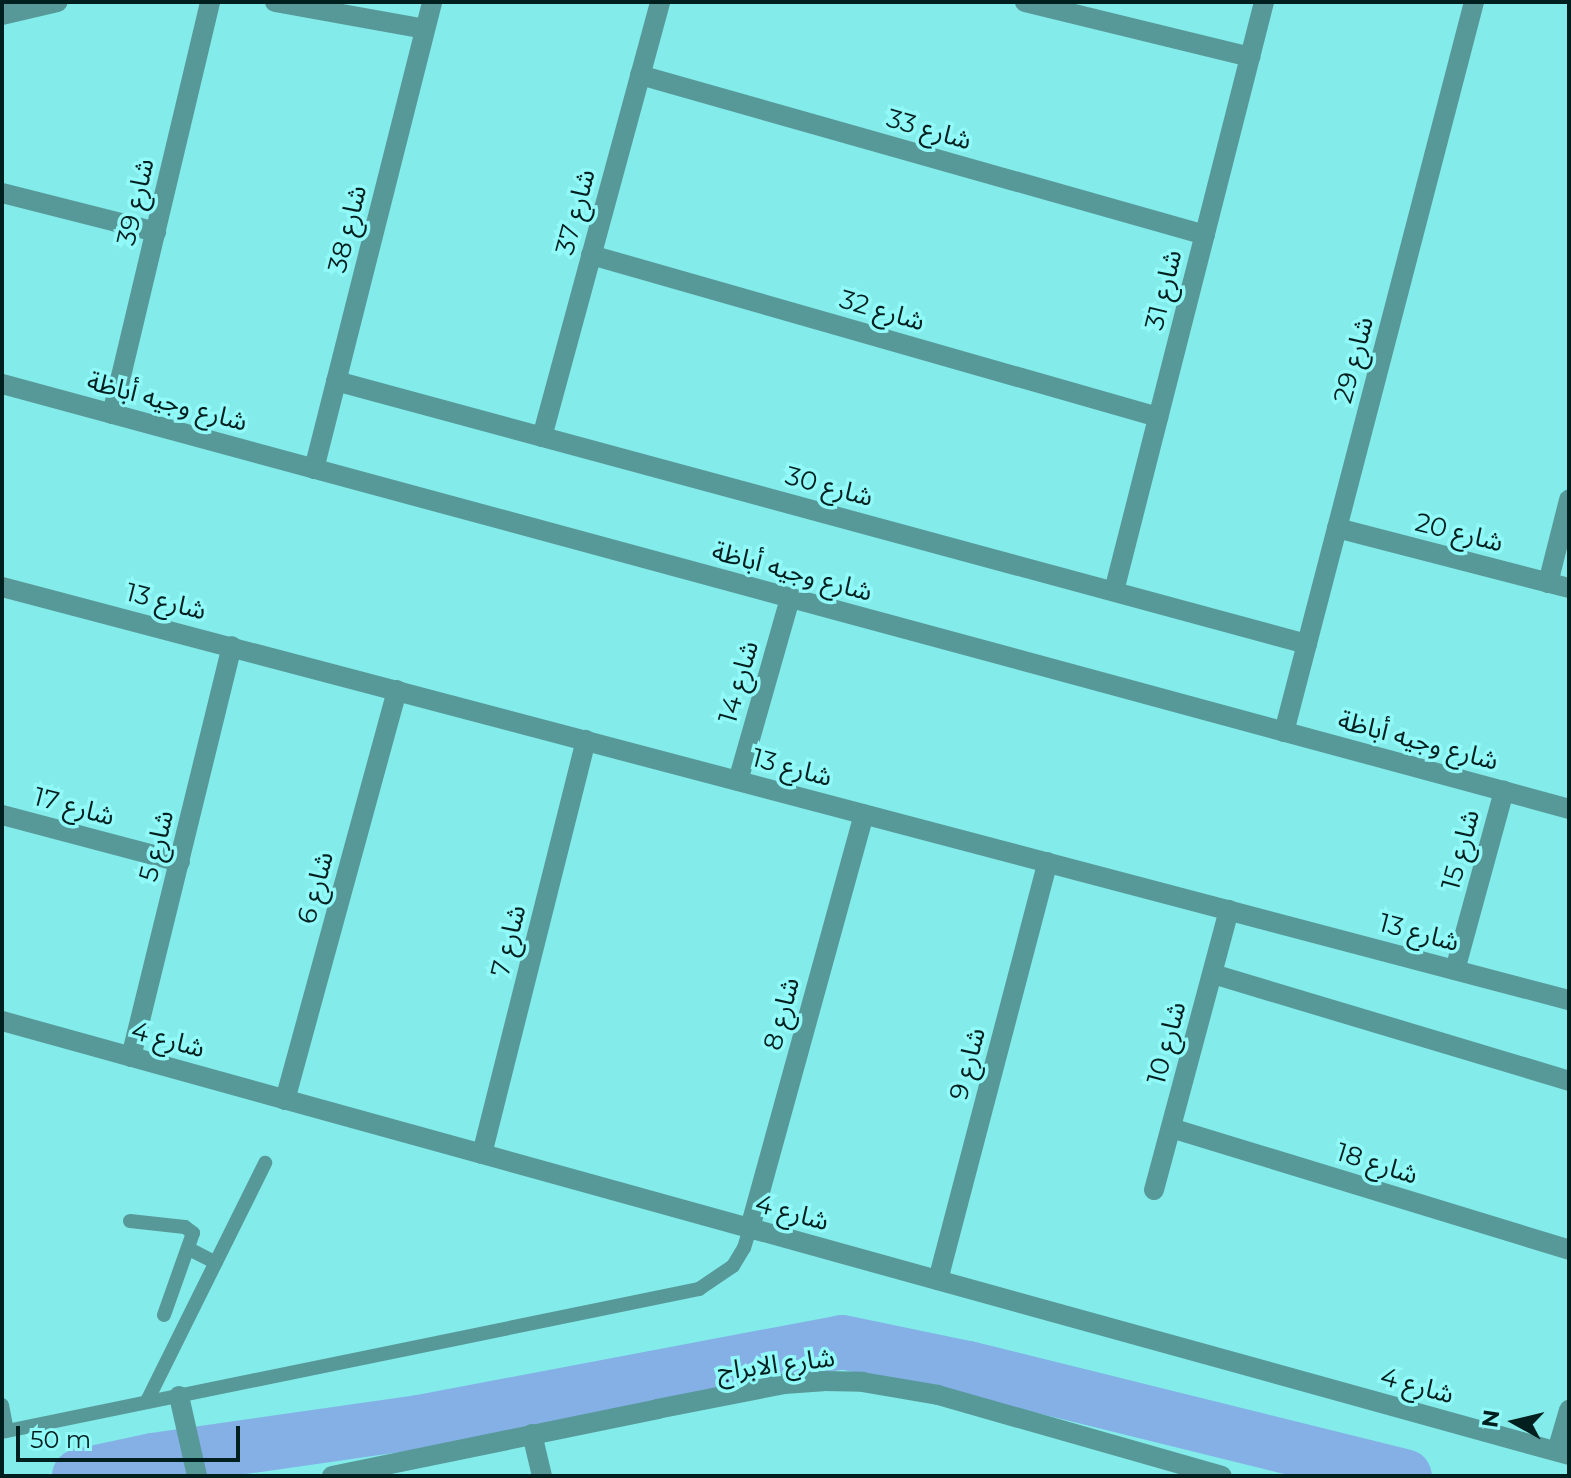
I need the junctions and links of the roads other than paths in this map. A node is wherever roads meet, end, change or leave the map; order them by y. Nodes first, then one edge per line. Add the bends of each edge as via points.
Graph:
1 (58, 2) edge
2 (210, 2) edge
3 (275, 2) edge
4 (432, 2) edge
5 (660, 2) edge
6 (1025, 2) edge
7 (1264, 2) edge
8 (1474, 2) edge
9 (2, 15) edge
10 (425, 29) junction
11 (1250, 57) junction
12 (640, 75) junction
13 (2, 193) edge
14 (156, 232) junction
15 (1205, 235) junction
16 (591, 255) junction
17 (336, 381) junction
18 (2, 384) edge
19 (112, 414) junction
20 (1158, 417) junction
21 (542, 437) junction
22 (314, 469) junction
23 (1569, 500) edge
24 (1337, 528) junction
25 (1548, 583) junction
26 (2, 587) edge
27 (1569, 588) edge
28 (1114, 591) junction
29 (790, 598) junction
30 (1307, 644) junction
31 (232, 646) junction
32 (397, 690) junction
33 (1284, 732) junction
34 (586, 740) junction
35 (738, 781) junction
36 (1504, 791) junction
37 (1569, 809) edge
38 (864, 814) junction
39 (2, 815) edge
40 (180, 862) junction
41 (1048, 862) junction
42 (1229, 910) junction
43 (1455, 970) junction
44 (1213, 974) junction
45 (1569, 1000) edge
46 (2, 1021) edge
47 (131, 1057) junction
48 (1569, 1081) edge
49 (285, 1100) junction
50 (1171, 1128) junction
51 (482, 1154) junction
52 (265, 1163) dead end
53 (1154, 1190) dead end
54 (130, 1221) dead end
55 (750, 1228) junction
56 (189, 1249) junction
57 (1569, 1250) edge
58 (216, 1263) junction
59 (938, 1280) junction
60 (164, 1315) dead end
61 (179, 1396) junction
62 (147, 1401) junction
63 (2, 1405) edge
64 (1569, 1410) edge
65 (5, 1431) edge
66 (532, 1434) junction
67 (1563, 1453) edge
68 (1218, 1475) edge
69 (197, 1476) edge
70 (332, 1476) edge
71 (542, 1476) edge

1 - 9 street
2 - 14 street, شارع 39
3 - 10 street
4 - 10 street, شارع 38
5 - 12 street, شارع 37
6 - 11 street
7 - 11 street, شارع 31
8 - 24 street, شارع 29
10 - 17 street, شارع 38
11 - 15 street, شارع 31
12 - 15 street, شارع 33
12 - 16 street, شارع 37
13 - 14 street
14 - 19 street, شارع 39
15 - 20 street, شارع 31
16 - 20 street, شارع 32
16 - 21 street, شارع 37
17 - 21 street, شارع 30
17 - 22 street, شارع 38
18 - 19 street, شارع وجيه أباظة
19 - 22 street, شارع وجيه أباظة
20 - 28 street, شارع 31
21 - 28 street, شارع 30
22 - 29 street, شارع وجيه أباظة
23 - 25 street
24 - 25 street, شارع 20
24 - 30 street, شارع 29
25 - 27 street, شارع 20
26 - 31 street, شارع 13
28 - 30 street, شارع 30
29 - 33 street, شارع وجيه أباظة
29 - 35 street, شارع 14
30 - 33 street, شارع 29
31 - 32 street, شارع 13
31 - 40 street, شارع 5
32 - 34 street, شارع 13
32 - 49 street, شارع 6
33 - 36 street, شارع وجيه أباظة
34 - 35 street, شارع 13
34 - 51 street, شارع 7
35 - 38 street, شارع 13
36 - 37 street, شارع وجيه أباظة
36 - 43 street, شارع 15
38 - 41 street, شارع 13
38 - 55 street, شارع 8
39 - 40 street, شارع 17
40 - 47 street, شارع 5
41 - 42 street, شارع 13
41 - 59 street, شارع 9
42 - 43 street, شارع 13
42 - 44 street, شارع 10
43 - 45 street, شارع 13
44 - 48 street
44 - 50 street, شارع 10
46 - 47 street, شارع 4
47 - 49 street, شارع 4
49 - 51 street, شارع 4
50 - 53 street, شارع 10
50 - 57 street, شارع 18
51 - 55 street, شارع 4
52 - 58 lane
54 - 56 lane via 190,1229
55 - 59 street, شارع 4
55 - 61 lane via 733,1266 699,1289
56 - 58 lane
56 - 60 lane
58 - 62 lane
59 - 67 street, شارع 4
61 - 62 lane
61 - 69 street
62 - 65 lane
63 - 65 lane
64 - 67 street
66 - 68 street, شارع الابراج via 784,1384 862,1382 938,1395
66 - 70 street, شارع الابراج
66 - 71 street

